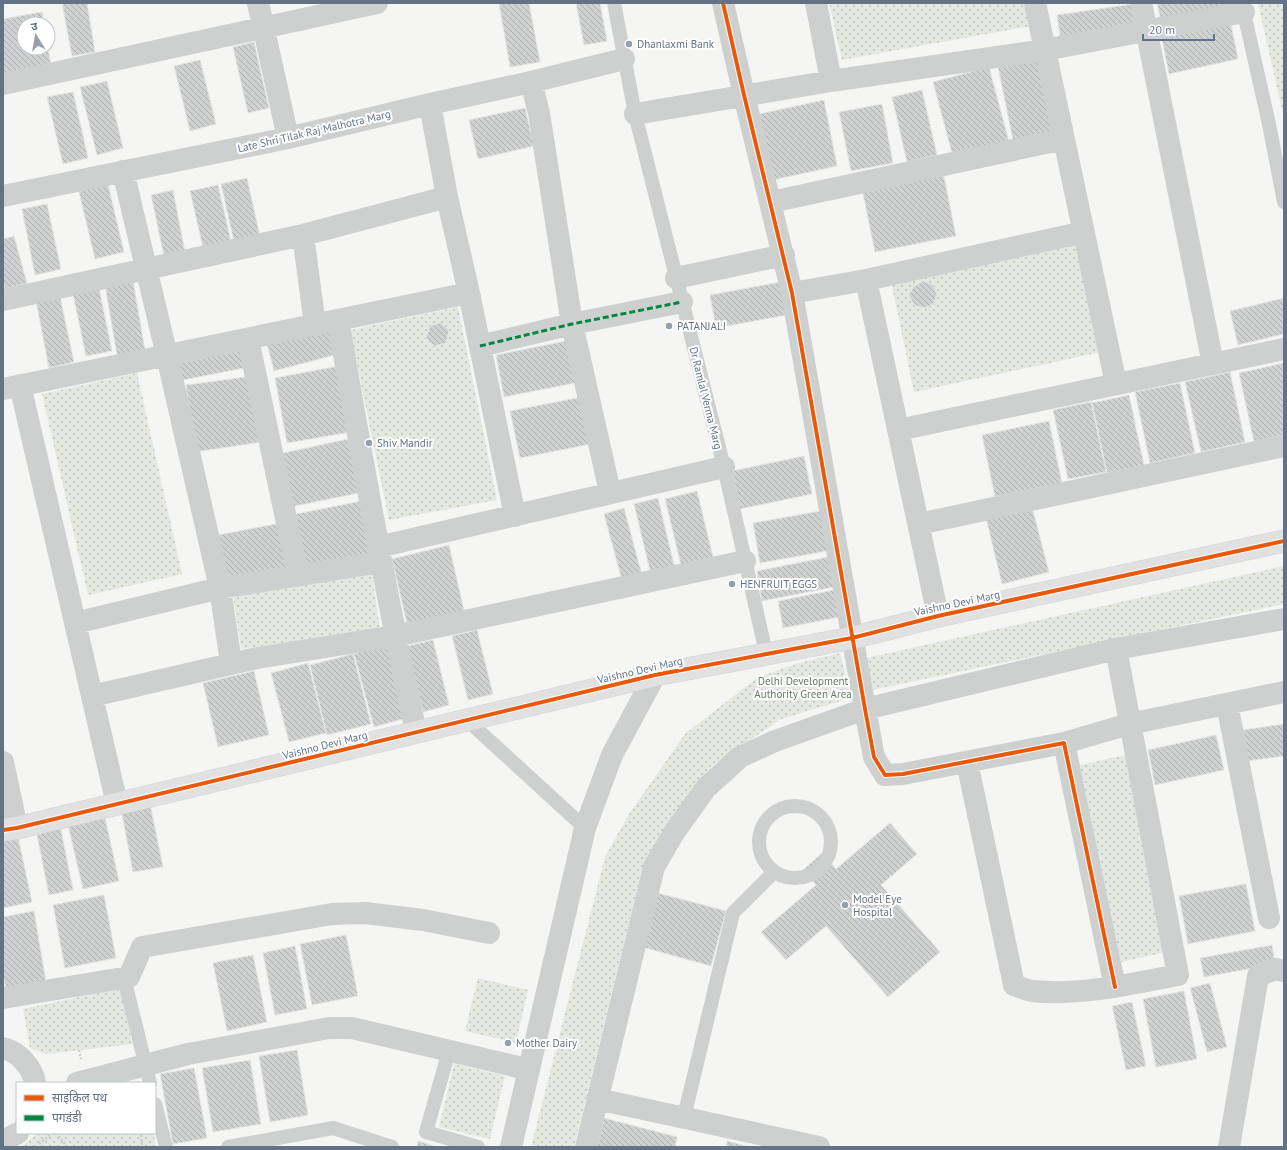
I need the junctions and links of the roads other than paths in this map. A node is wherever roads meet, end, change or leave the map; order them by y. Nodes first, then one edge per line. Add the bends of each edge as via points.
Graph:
1 (258, 3) edge
2 (377, 3) edge
3 (614, 3) edge
4 (723, 3) edge
5 (816, 3) edge
6 (1035, 3) edge
7 (1141, 3) edge
8 (1243, 8) edge
9 (265, 28) junction
10 (1147, 31) junction
11 (1044, 50) junction
12 (624, 59) junction
13 (831, 81) junction
14 (531, 82) junction
15 (3, 84) edge
16 (744, 95) junction
17 (430, 104) junction
18 (635, 114) junction
19 (288, 138) junction
20 (1064, 138) junction
21 (123, 171) junction
22 (3, 196) edge
23 (447, 197) junction
24 (771, 202) junction
25 (1284, 202) edge
26 (1084, 232) junction
27 (304, 235) junction
28 (784, 255) junction
29 (146, 269) junction
30 (676, 278) junction
31 (866, 280) junction
32 (469, 293) junction
33 (792, 293) junction
34 (3, 300) edge
35 (682, 302) junction
36 (338, 320) junction
37 (572, 324) junction
38 (315, 325) junction
39 (248, 339) junction
40 (480, 346) junction
41 (1284, 349) edge
42 (167, 356) junction
43 (1213, 364) junction
44 (1116, 384) junction
45 (11, 387) edge
46 (898, 430) junction
47 (1284, 446) edge
48 (724, 467) junction
49 (610, 492) junction
50 (515, 516) junction
51 (919, 524) junction
52 (1284, 542) edge
53 (380, 554) junction
54 (745, 562) junction
55 (298, 575) junction
56 (220, 588) junction
57 (938, 616) junction
58 (1284, 619) edge
59 (74, 623) junction
60 (395, 636) junction
61 (852, 638) junction
62 (1116, 649) junction
63 (766, 653) junction
64 (231, 663) junction
65 (655, 674) junction
66 (1284, 692) edge
67 (92, 696) junction
68 (1227, 704) junction
69 (865, 709) junction
70 (467, 720) junction
71 (1129, 724) junction
72 (416, 732) junction
73 (1064, 743) junction
74 (3, 762) edge
75 (967, 762) junction
76 (117, 804) junction
77 (586, 828) junction
78 (10, 829) edge
79 (774, 872) junction
80 (1269, 918) dead end
81 (489, 933) dead end
82 (1284, 971) edge
83 (124, 978) junction
84 (1115, 987) junction
85 (3, 998) edge
86 (4, 1045) edge
87 (449, 1051) junction
88 (529, 1070) junction
89 (147, 1074) edge
90 (35, 1082) edge
91 (85, 1082) edge
92 (597, 1098) junction
93 (156, 1108) edge
94 (684, 1117) junction
95 (16, 1134) edge
96 (3, 1141) edge
97 (791, 1144) edge
98 (166, 1147) edge
99 (228, 1147) edge
100 (392, 1147) edge
101 (478, 1147) edge
102 (511, 1147) edge
103 (586, 1147) edge
104 (820, 1147) edge
105 (1229, 1147) edge

1 - 9 street
2 - 9 street
3 - 12 lane, Dr Ramlal Verma Marg
4 - 16 street
5 - 13 street
6 - 11 street
7 - 10 street
8 - 10 street
8 - 25 lane
9 - 15 street
9 - 19 street
10 - 11 street
10 - 43 street
11 - 13 street
11 - 20 street
12 - 14 street, Late Shri Tilak Raj Malhotra Marg
12 - 18 lane, Dr Ramlal Verma Marg
13 - 16 street
14 - 17 street, Late Shri Tilak Raj Malhotra Marg
14 - 37 street
16 - 18 street
16 - 24 street
17 - 19 street, Late Shri Tilak Raj Malhotra Marg
17 - 23 street
18 - 30 lane, Dr Ramlal Verma Marg
19 - 21 street, Late Shri Tilak Raj Malhotra Marg
20 - 24 street
20 - 26 street
21 - 22 street, Late Shri Tilak Raj Malhotra Marg
21 - 29 street
23 - 27 street
23 - 32 street
24 - 28 street
26 - 31 street
26 - 44 street
27 - 29 street
27 - 38 street
28 - 30 street
28 - 33 street
29 - 34 street
29 - 42 street
30 - 35 lane, Dr Ramlal Verma Marg
31 - 33 street
31 - 46 street
32 - 36 street
32 - 40 street
33 - 61 street
35 - 37 street
35 - 48 lane, Dr Ramlal Verma Marg
36 - 38 street
36 - 53 street
37 - 40 street
37 - 49 street
38 - 39 street
39 - 42 street
39 - 55 street
40 - 50 street
41 - 43 street
42 - 45 street
42 - 56 street
43 - 44 street
44 - 46 street
45 - 59 street
46 - 51 street
47 - 51 street
48 - 49 street
48 - 54 lane, Dr Ramlal Verma Marg
49 - 50 street
50 - 53 street
51 - 57 street
52 - 57 street, Vaishno Devi Marg
53 - 55 street
53 - 60 street
54 - 60 street
54 - 63 lane, Dr Ramlal Verma Marg
55 - 56 street
56 - 59 street
56 - 64 street
57 - 61 street, Vaishno Devi Marg
58 - 62 street
59 - 67 street
60 - 64 street
60 - 72 street
61 - 63 street, Vaishno Devi Marg
61 - 69 street
62 - 69 street
62 - 71 street
63 - 65 street, Vaishno Devi Marg
64 - 67 street
65 - 70 street, Vaishno Devi Marg
65 - 77 street via 612,755
66 - 68 street
67 - 76 street
68 - 71 street
68 - 80 street
69 - 75 street via 874,757 885,775
69 - 92 street via 775,741 740,757 706,788 675,831 654,867
70 - 72 street, Vaishno Devi Marg
70 - 77 lane
71 - 73 street
71 - 84 street via 1178,975
72 - 76 street, Vaishno Devi Marg
73 - 75 street
73 - 84 street
74 - 78 street
75 - 84 street via 1014,985 1030,991 1079,991
76 - 78 street, Vaishno Devi Marg
77 - 88 street
79 - 79 lane via 765,864 758,843 763,824 777,810 796,805 815,811 829,828 831,847 824,864 810,875 787,878
79 - 94 lane via 733,914
81 - 83 street via 423,920 365,913 332,914 142,947 129,978
82 - 105 street via 1275,969 1258,976
83 - 85 street
83 - 89 lane
86 - 90 street via 28,1066
87 - 88 street
87 - 89 street via 352,1028 329,1028 188,1054
87 - 101 lane via 426,1132
88 - 102 street
89 - 91 street
92 - 94 street
92 - 103 street
93 - 98 lane
94 - 97 street
95 - 96 street
97 - 104 street
99 - 100 lane via 333,1128

